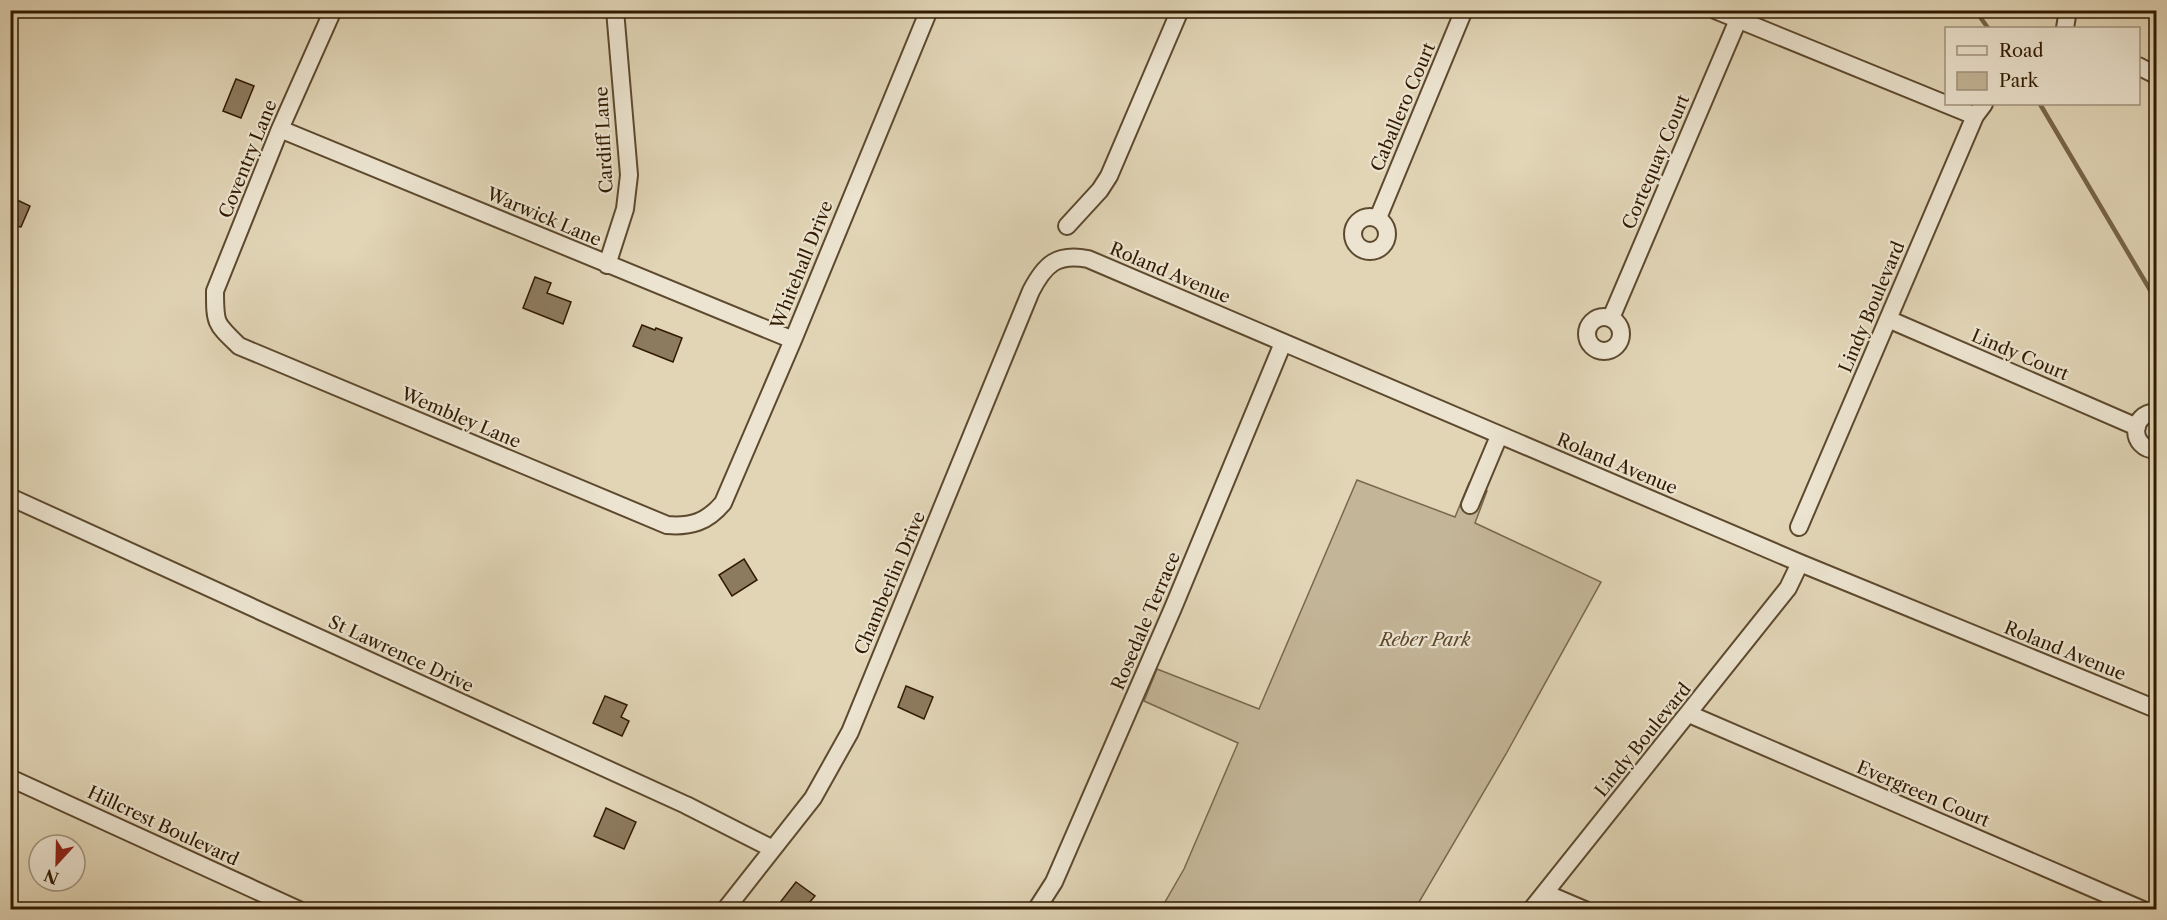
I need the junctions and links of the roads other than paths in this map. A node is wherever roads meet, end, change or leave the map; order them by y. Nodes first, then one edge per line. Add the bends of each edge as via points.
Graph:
1 (333, 10) edge
2 (615, 10) edge
3 (929, 10) edge
4 (1180, 10) edge
5 (1464, 10) edge
6 (1715, 10) edge
7 (2068, 10) edge
8 (1738, 20) junction
9 (2065, 27) edge
10 (2140, 66) edge
11 (2157, 75) edge
12 (1945, 97) edge
13 (1979, 110) edge
14 (280, 129) junction
15 (1378, 218) dead end
16 (1067, 226) dead end
17 (1063, 258) joint
18 (607, 265) junction
19 (1611, 318) dead end
20 (1888, 319) junction
21 (219, 326) joint
22 (793, 340) junction
23 (1282, 343) junction
24 (2157, 412) edge
25 (2137, 427) junction
26 (1500, 435) junction
27 (2157, 450) edge
28 (10, 497) edge
29 (1470, 505) dead end
30 (697, 523) joint
31 (1799, 527) dead end
32 (1800, 563) junction
33 (2157, 709) edge
34 (1689, 714) junction
35 (10, 778) edge
36 (773, 849) junction
37 (1545, 893) junction
38 (299, 909) edge
39 (725, 909) edge
40 (1036, 909) edge
41 (1532, 909) edge
42 (1585, 909) edge
43 (2143, 909) edge

1 - 14 street, Coventry Lane
2 - 18 street, Cardiff Lane via 629,175 625,209
3 - 22 street, Whitehall Drive
4 - 16 street via 1109,176
5 - 15 street, Caballero Court
6 - 8 street
7 - 9 street
8 - 12 street
8 - 19 street, Cortequay Court
10 - 11 street
13 - 20 street, Lindy Boulevard
14 - 18 street, Warwick Lane
14 - 21 street, Coventry Lane via 215,291 215,318
17 - 23 street, Roland Avenue via 1088,259
17 - 36 street, Chamberlin Drive via 1045,268 1031,291 850,732 813,798
18 - 22 street, Warwick Lane
20 - 25 street, Lindy Court
20 - 31 street, Lindy Boulevard
21 - 30 street, Wembley Lane via 238,346 667,525
22 - 30 street, Whitehall Drive via 723,503 714,514
23 - 26 street, Roland Avenue
23 - 40 street, Rosedale Terrace via 1054,882
24 - 25 street via 2148,413
25 - 27 street via 2142,445
26 - 29 street
26 - 32 street, Roland Avenue
28 - 36 street, St Lawrence Drive via 686,805
32 - 33 street, Roland Avenue
32 - 34 street, Lindy Boulevard via 1788,588
34 - 37 street, Lindy Boulevard
34 - 43 street, Evergreen Court
35 - 38 street, Hillcrest Boulevard
36 - 39 street, Chamberlin Drive
37 - 41 street, Lindy Boulevard
37 - 42 street

